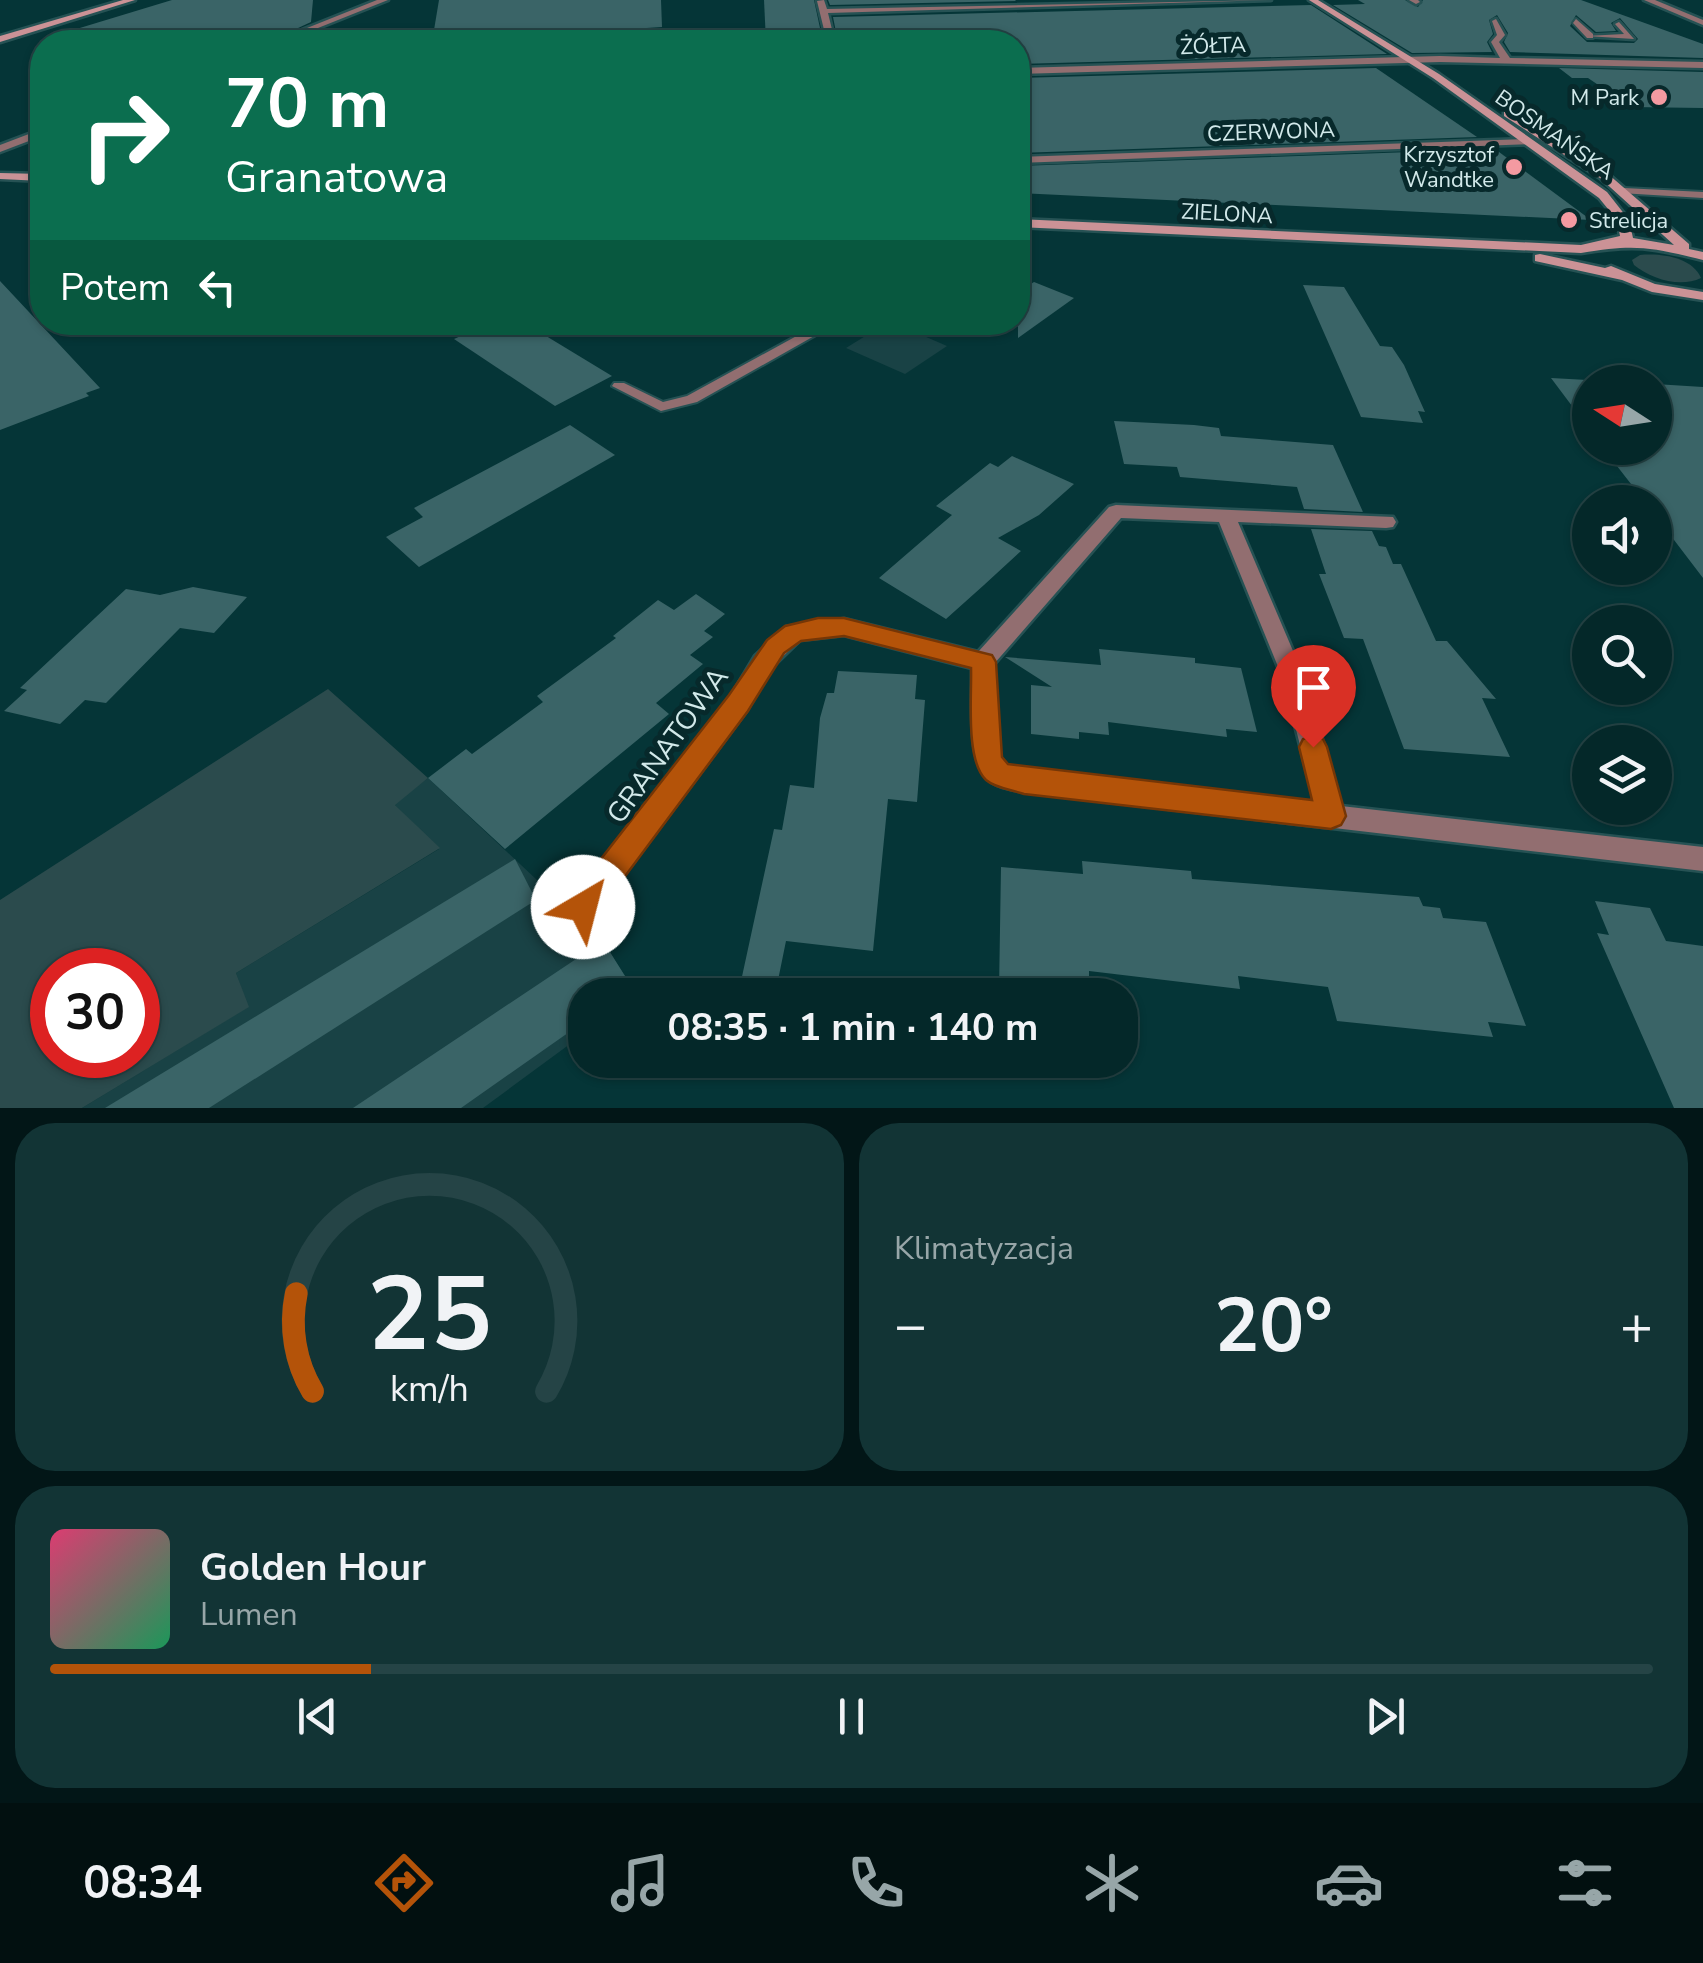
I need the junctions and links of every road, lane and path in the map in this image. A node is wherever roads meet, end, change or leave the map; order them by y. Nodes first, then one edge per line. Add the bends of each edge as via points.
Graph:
1 (131, 0) edge
2 (384, 0) edge
3 (1267, 0) edge
4 (1312, 0) edge
5 (1648, 0) edge
6 (822, 5) edge
7 (1496, 21) dead end
8 (1576, 21) dead end
9 (1703, 23) edge
10 (1619, 24) dead end
11 (30, 30) edge
12 (30, 30) edge
13 (307, 30) edge
14 (828, 30) edge
15 (1590, 36) junction
16 (0, 39) edge
17 (1411, 60) junction
18 (1506, 61) junction
19 (1618, 63) junction
20 (1703, 66) edge
21 (1030, 72) edge
22 (1436, 76) junction
23 (30, 137) edge
24 (1527, 142) junction
25 (0, 149) edge
26 (1030, 160) edge
27 (0, 176) edge
28 (30, 177) edge
29 (1624, 191) junction
30 (1703, 195) edge
31 (1030, 224) edge
32 (1434, 242) junction
33 (1622, 242) junction
34 (1603, 248) junction
35 (1696, 254) edge
36 (1622, 276) junction
37 (1669, 292) junction
38 (1703, 296) edge
39 (1703, 311) edge
40 (809, 335) edge
41 (619, 386) dead end
42 (1225, 514) junction
43 (1386, 522) dead end
44 (984, 662) junction
45 (1331, 816) junction
46 (1703, 859) edge
47 (583, 907) dead end

1 - 12 street
2 - 13 street
3 - 6 street
4 - 17 street, BOSMAŃSKA
5 - 9 street
6 - 14 street
7 - 18 street via 1501,35 1495,42
8 - 15 lane
10 - 15 street via 1632,37
11 - 16 street
15 - 19 street
17 - 18 street, ŻÓŁTA
17 - 21 street, ŻÓŁTA
17 - 22 street, BOSMAŃSKA
18 - 19 street, ŻÓŁTA
19 - 20 street, ŻÓŁTA
22 - 24 street, BOSMAŃSKA
22 - 29 street, BOSMAŃSKA
23 - 25 street
24 - 26 street, CZERWONA
24 - 33 street, BOSMAŃSKA via 1616,208 1626,229
27 - 28 street
29 - 30 lane
29 - 35 street, BOSMAŃSKA
31 - 32 street, ZIELONA
32 - 34 street, ZIELONA
32 - 36 street, ZIELONA
33 - 34 street, ZIELONA
33 - 35 street
34 - 36 street via 1602,261
36 - 37 street, ZIELONA
37 - 38 street
37 - 39 street
40 - 41 lane via 692,399 662,407
42 - 43 street
42 - 44 street via 1116,511
42 - 45 street via 1294,679
44 - 45 street via 984,743 998,774
44 - 47 street, GRANATOWA via 844,627 794,633 764,662
45 - 46 street

